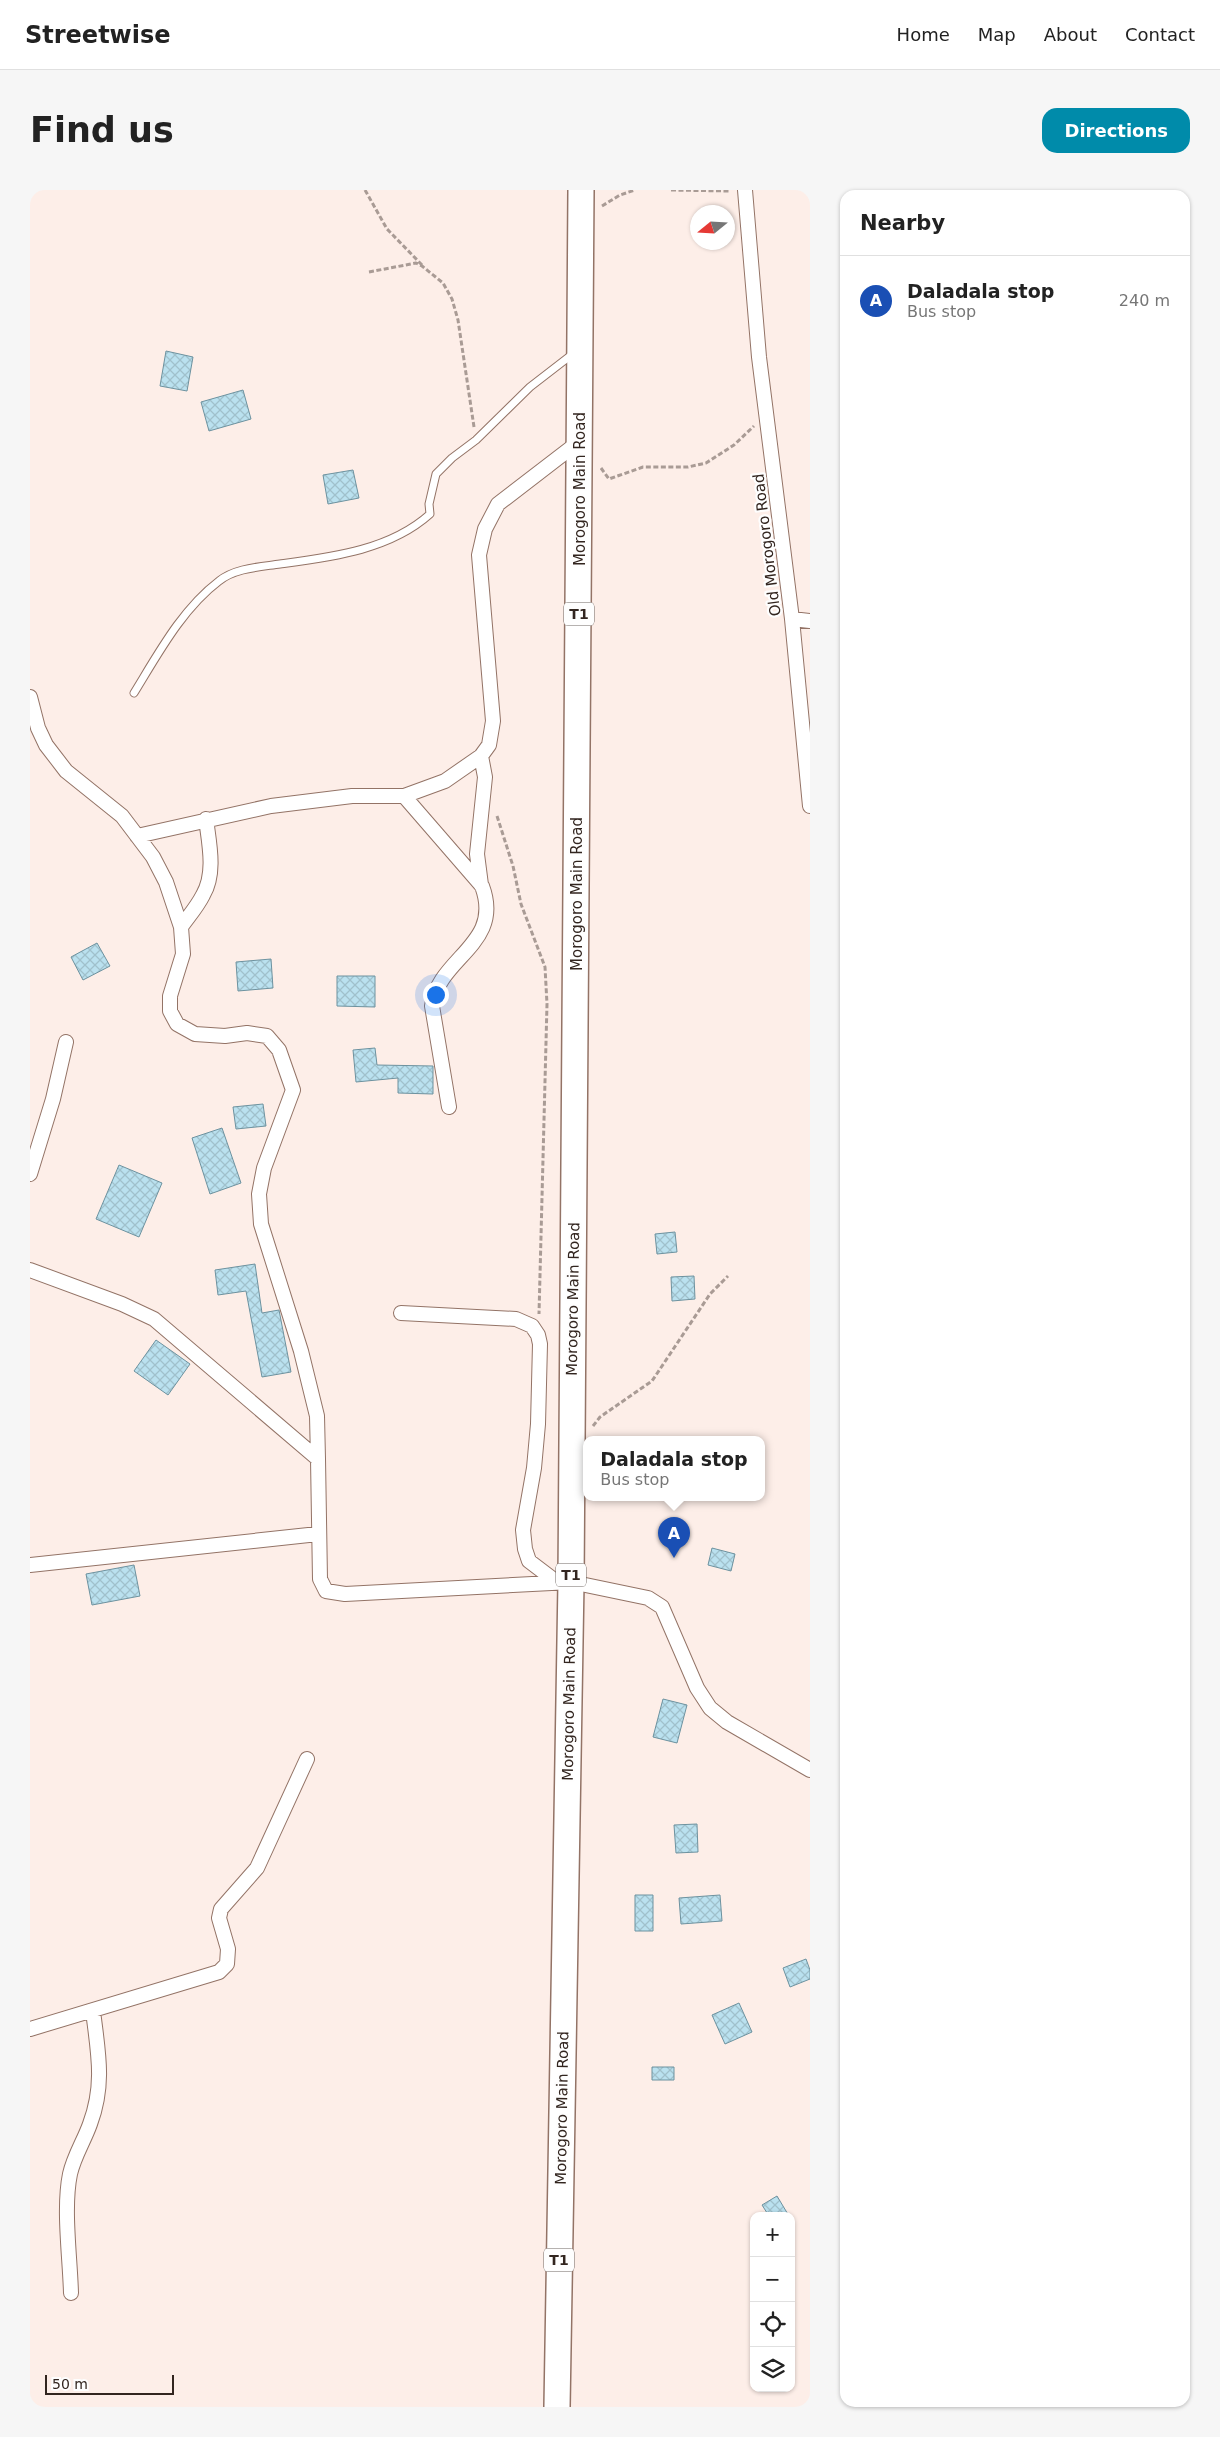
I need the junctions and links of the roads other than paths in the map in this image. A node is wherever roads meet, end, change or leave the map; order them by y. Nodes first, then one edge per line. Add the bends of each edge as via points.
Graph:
1 (581, 190) edge
2 (745, 191) edge
3 (580, 348) junction
4 (580, 441) junction
5 (792, 619) junction
6 (810, 621) edge
7 (134, 693) dead end
8 (30, 697) edge
9 (481, 756) junction
10 (404, 796) junction
11 (810, 806) edge
12 (206, 819) junction
13 (137, 836) junction
14 (482, 886) junction
15 (181, 927) junction
16 (66, 1042) dead end
17 (449, 1107) dead end
18 (30, 1174) edge
19 (30, 1270) edge
20 (401, 1313) dead end
21 (318, 1459) junction
22 (318, 1534) junction
23 (30, 1565) edge
24 (565, 1582) junction
25 (306, 1759) dead end
26 (810, 1770) edge
27 (93, 2011) junction
28 (30, 2029) edge
29 (71, 2293) dead end
30 (557, 2407) edge

1 - 3 highway, Morogoro Main Road / T1
2 - 5 street, Old Morogoro Road
3 - 4 highway, Morogoro Main Road / T1
3 - 7 lane via 530,387 436,474 430,514 380,545 313,560 238,571 219,580 175,628
4 - 9 street via 498,504 485,529 479,555 493,721 489,745
4 - 24 highway, Morogoro Main Road / T1 via 572,1452
5 - 6 street
5 - 11 street, Old Morogoro Road
8 - 13 street via 46,745 66,771 122,816
9 - 10 street via 445,781
9 - 14 street via 485,777 477,854
10 - 12 street via 352,796 271,806
10 - 14 street
12 - 13 street
12 - 15 street via 209,879 204,894
13 - 15 street via 166,882
14 - 17 street via 486,896 483,929 472,948 454,964 433,996
15 - 21 street via 183,954 170,996 170,1010 177,1024 195,1034 267,1036 279,1050 293,1090 264,1168 259,1194 261,1224 301,1351 317,1416
16 - 18 street
19 - 21 street via 154,1319
20 - 24 street via 516,1320 532,1326 538,1334 538,1416 534,1468 523,1530 525,1549 529,1561
21 - 22 street
22 - 23 street
22 - 24 street via 320,1579 326,1591 345,1594
24 - 26 street via 648,1598 662,1607 697,1688 710,1708 727,1722
24 - 30 highway, Morogoro Main Road / T1
25 - 27 street via 257,1868 222,1908 219,1918 228,1949 227,1964 219,1972
27 - 28 street
27 - 29 street via 101,2068 100,2087 90,2124 70,2174

